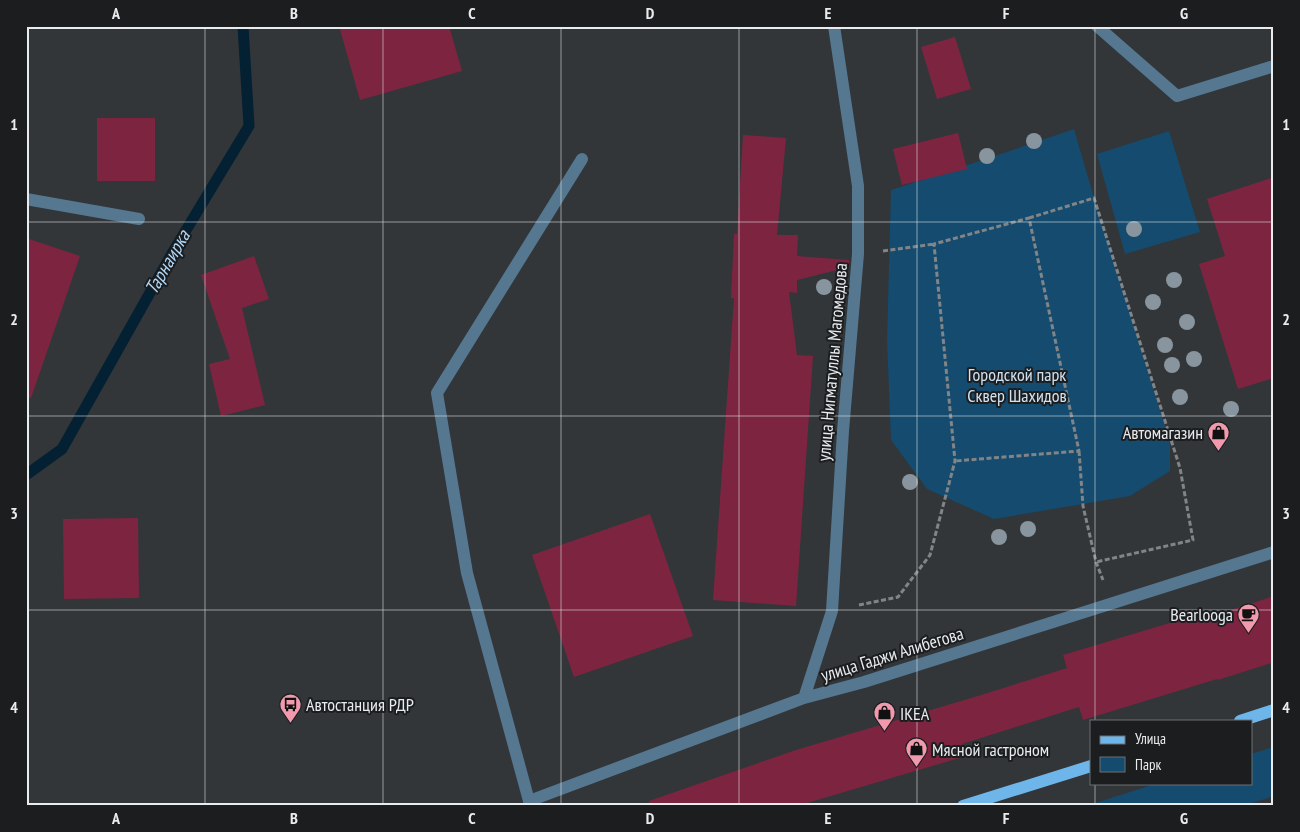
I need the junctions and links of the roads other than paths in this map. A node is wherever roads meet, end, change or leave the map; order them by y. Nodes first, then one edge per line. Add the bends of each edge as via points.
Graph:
1 (834, 26) edge
2 (1097, 26) edge
3 (1274, 66) edge
4 (582, 159) dead end
5 (26, 199) edge
6 (139, 220) dead end
7 (1274, 552) edge
8 (804, 698) junction
9 (1274, 710) edge
10 (1243, 720) edge
11 (1090, 766) edge
12 (529, 803) edge
13 (963, 806) edge

1 - 8 street, улица Нигматуллы Магомедова via 858,186 858,254 832,611
2 - 3 street via 1177,96
4 - 12 street via 437,393 467,573
5 - 6 street
7 - 8 street, улица Гаджи Алибегова via 864,682
8 - 12 street, улица Гаджи Алибегова
9 - 10 main road
11 - 13 main road

